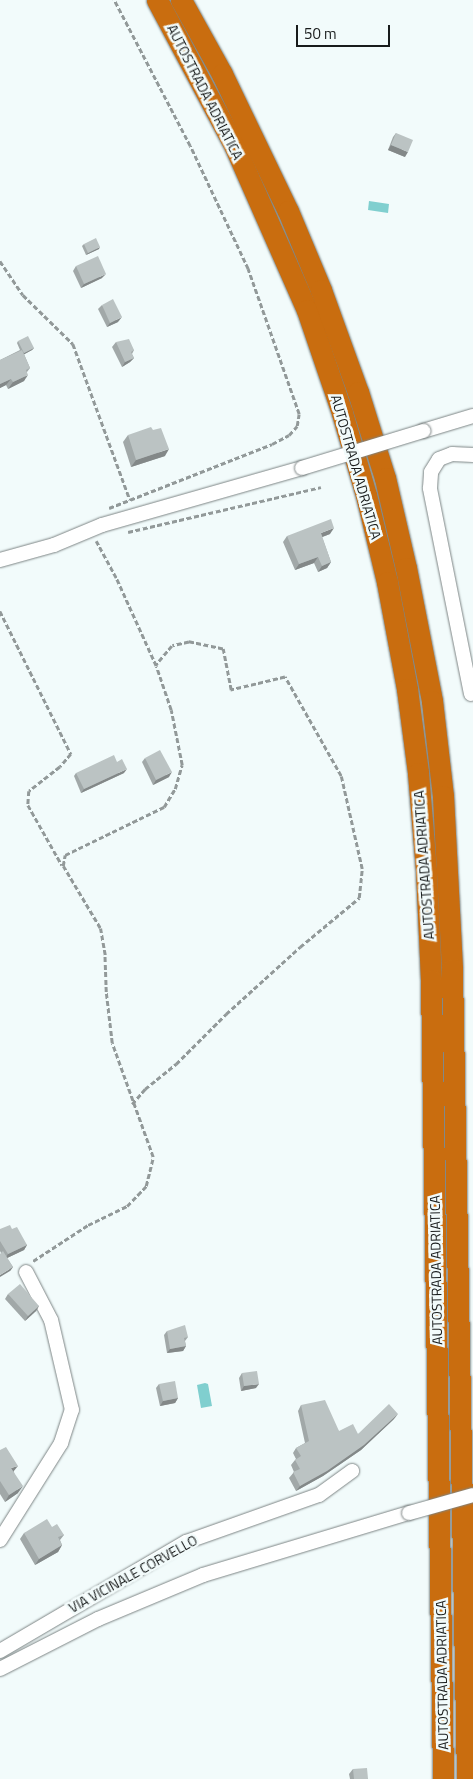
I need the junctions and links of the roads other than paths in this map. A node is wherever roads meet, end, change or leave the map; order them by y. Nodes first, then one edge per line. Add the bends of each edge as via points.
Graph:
1 (157, 0) edge
2 (181, 0) edge
3 (473, 416) edge
4 (473, 455) edge
5 (0, 560) edge
6 (471, 694) dead end
7 (26, 1272) road end
8 (352, 1471) dead end
9 (473, 1495) edge
10 (0, 1540) edge
11 (0, 1651) edge
12 (0, 1669) edge
13 (442, 1779) edge
14 (467, 1779) edge

1 - 13 highway, AUTOSTRADA ADRIATICA via 235,147 306,310 366,495 387,582 407,689 426,860 431,980
2 - 14 highway, AUTOSTRADA ADRIATICA via 222,74 288,210 358,392 406,568 432,702 442,796 452,969
3 - 5 street, bridge via 102,526 54,545
4 - 6 street via 452,454 439,459 431,472 430,488
7 - 10 street via 51,1320 72,1410 61,1443
8 - 11 street, VIA VICINALE CORVELLO via 319,1494 186,1542
9 - 12 street, bridge via 203,1575 98,1619

